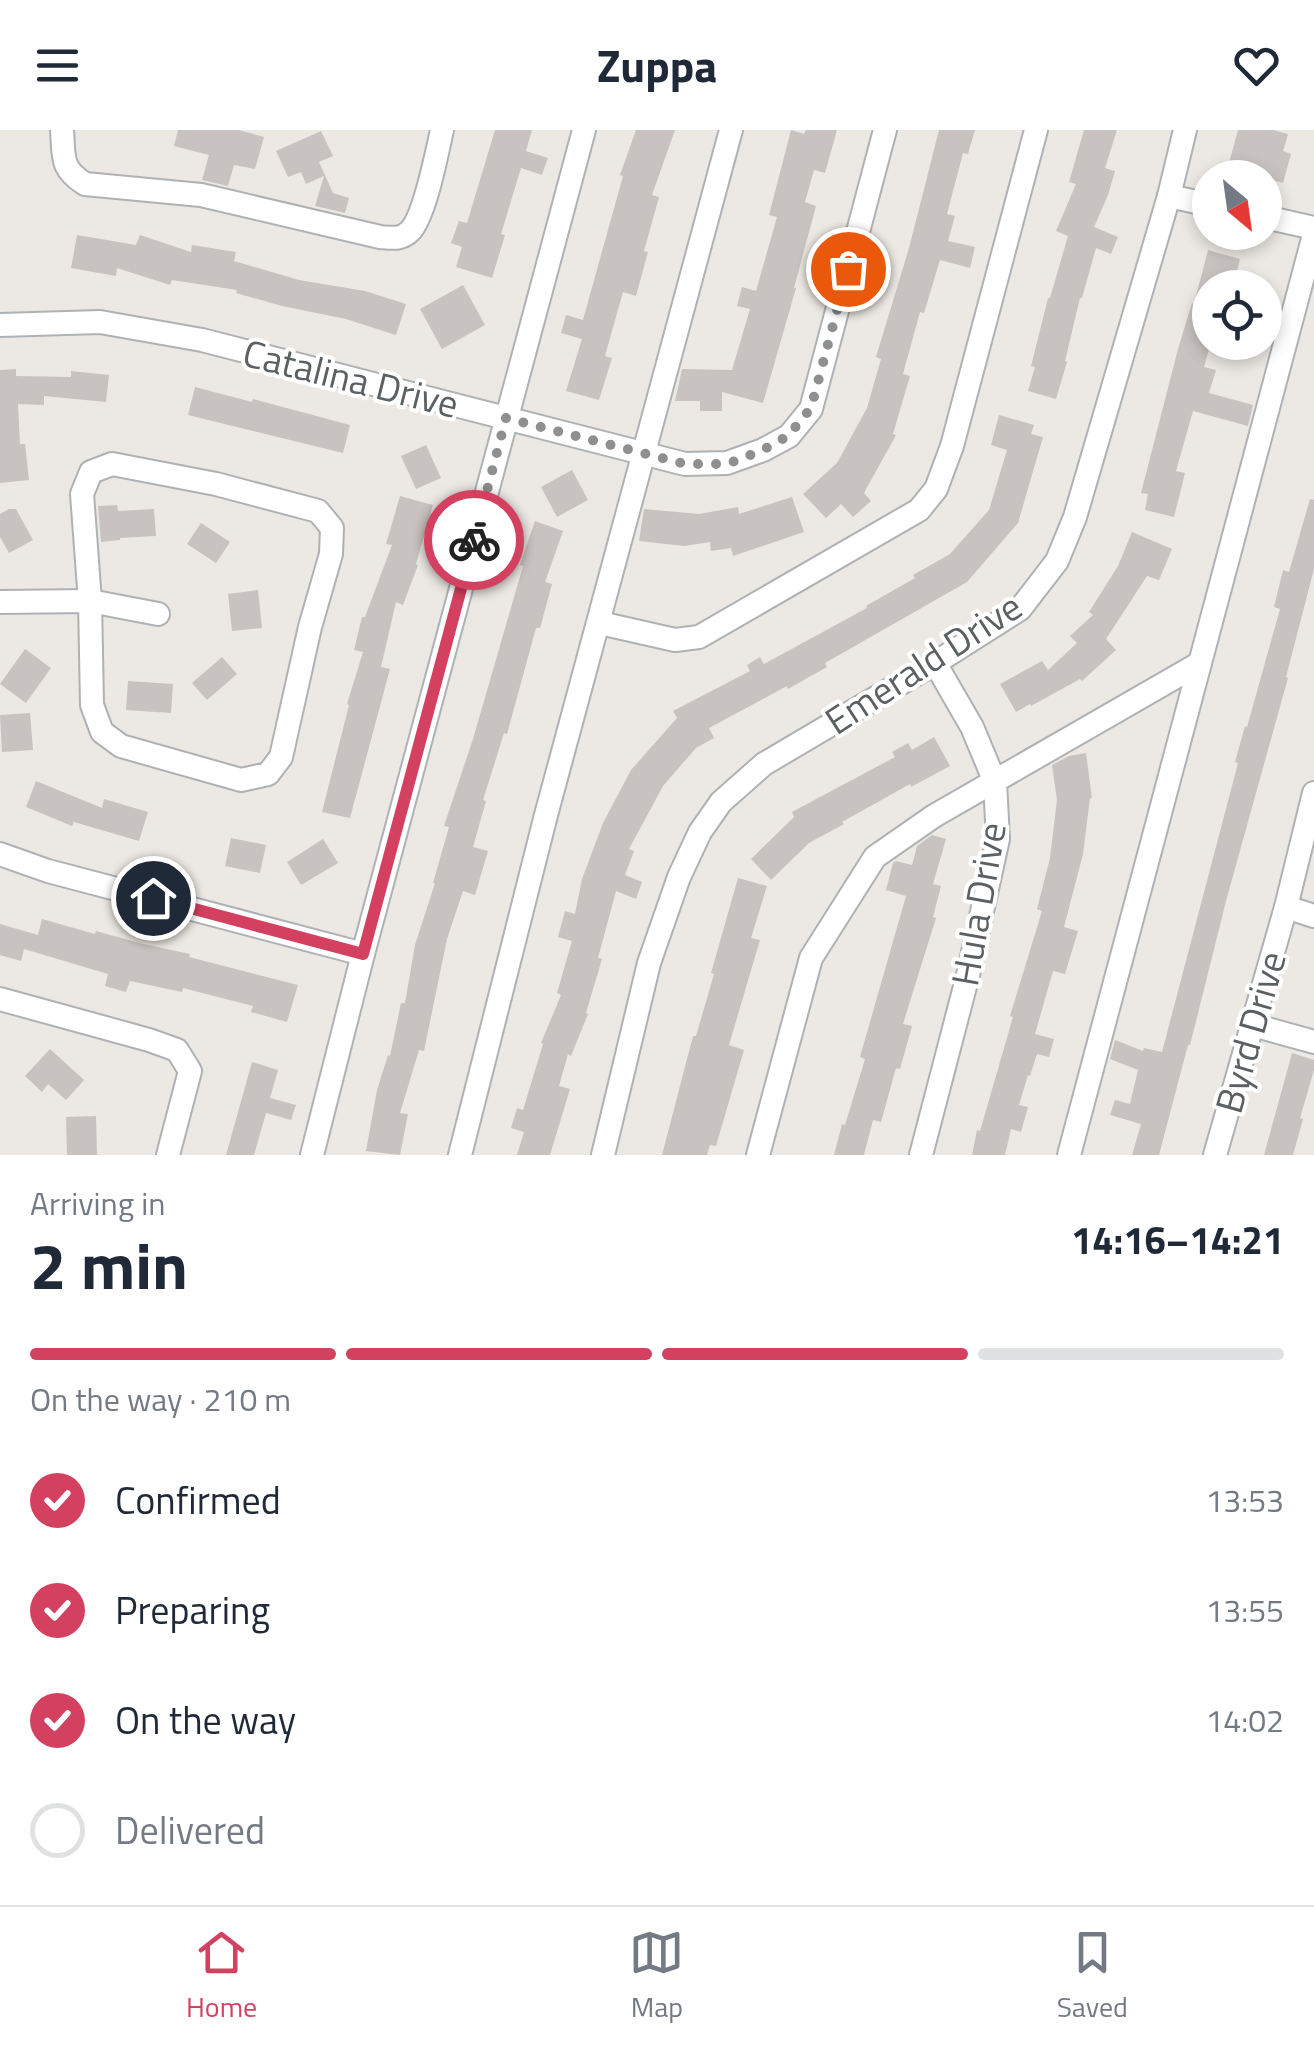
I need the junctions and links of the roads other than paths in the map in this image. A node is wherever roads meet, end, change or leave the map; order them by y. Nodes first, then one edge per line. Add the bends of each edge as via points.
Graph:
1 (62, 130) edge
2 (442, 130) edge
3 (584, 130) edge
4 (731, 130) edge
5 (885, 130) edge
6 (1036, 130) edge
7 (1185, 130) edge
8 (1169, 196) junction
9 (1192, 201) edge
10 (1282, 222) edge
11 (1314, 231) edge
12 (0, 325) edge
13 (506, 418) junction
14 (645, 454) junction
15 (90, 601) junction
16 (0, 602) edge
17 (158, 614) dead end
18 (600, 623) junction
19 (935, 662) junction
20 (1200, 663) junction
21 (995, 782) junction
22 (1314, 794) edge
23 (0, 854) edge
24 (1286, 907) junction
25 (1314, 916) edge
26 (363, 954) junction
27 (0, 999) edge
28 (1253, 1025) junction
29 (1314, 1042) edge
30 (168, 1155) edge
31 (312, 1155) edge
32 (460, 1155) edge
33 (603, 1155) edge
34 (758, 1155) edge
35 (921, 1155) edge
36 (1070, 1155) edge
37 (1215, 1155) edge

1 - 2 street via 64,160 85,184 201,195 398,239 419,216
3 - 13 street
4 - 14 street
5 - 14 street, Catalina Drive via 811,408 788,436 727,464 685,464
6 - 18 street via 952,446 936,489 919,510 699,637 674,640
7 - 8 street, Emerald Drive
8 - 9 street
8 - 19 street, Emerald Drive via 1057,561 1020,609
10 - 11 street
11 - 20 street
12 - 13 street, Catalina Drive via 100,322 202,340
13 - 14 street, Catalina Drive
13 - 26 street
14 - 18 street
15 - 15 street via 82,494 91,472 112,464 318,511 332,528 281,756 268,774 241,780 122,746 102,732 92,705
15 - 16 street
15 - 17 street
18 - 32 street
19 - 21 street, Hula Drive
19 - 33 street, Emerald Drive via 764,764 721,802 700,832 649,962
20 - 21 street
20 - 36 street
21 - 34 street via 874,857 811,958
21 - 35 street, Hula Drive via 998,839
22 - 24 street, Byrd Drive
23 - 26 street
24 - 25 street
24 - 28 street, Byrd Drive
26 - 31 street
27 - 30 street via 177,1050 190,1071
28 - 29 street
28 - 37 street, Byrd Drive

